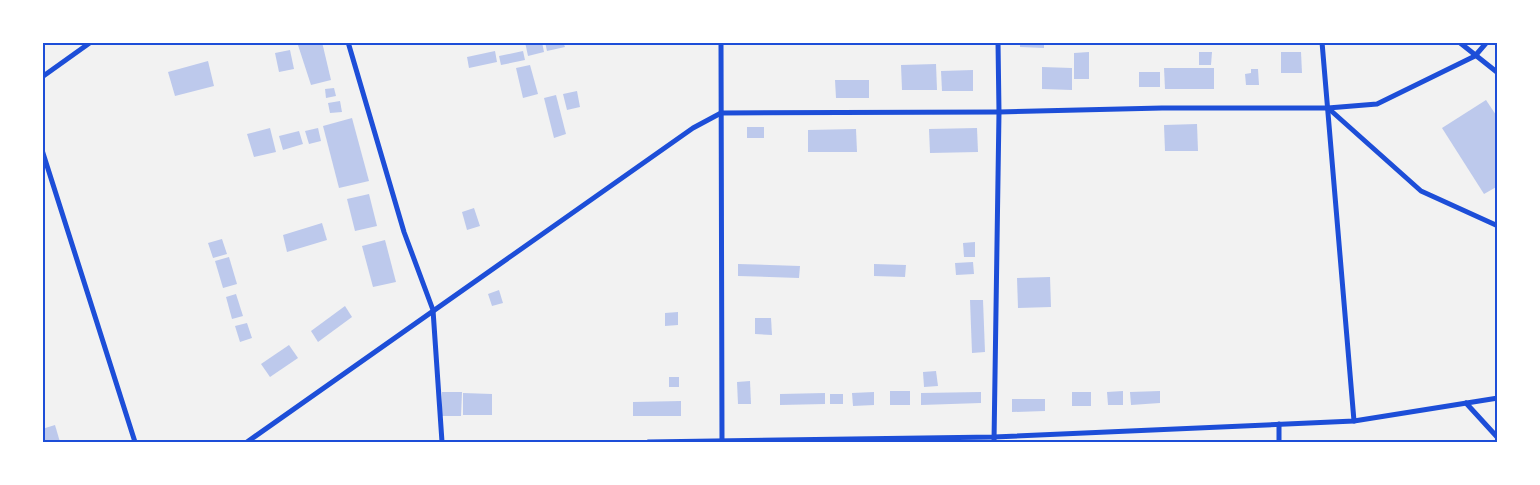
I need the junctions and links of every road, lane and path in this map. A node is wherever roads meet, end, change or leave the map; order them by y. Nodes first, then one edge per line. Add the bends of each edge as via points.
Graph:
1 (91, 42) edge
2 (348, 42) edge
3 (721, 42) edge
4 (998, 42) edge
5 (1322, 42) edge
6 (1460, 42) edge
7 (1487, 42) edge
8 (1475, 56) junction
9 (1498, 73) edge
10 (42, 77) edge
11 (1328, 108) junction
12 (999, 112) junction
13 (721, 113) junction
14 (42, 150) edge
15 (1498, 226) edge
16 (433, 310) junction
17 (1498, 398) edge
18 (1466, 403) junction
19 (1354, 421) junction
20 (1279, 424) junction
21 (1498, 438) edge
22 (994, 440) edge
23 (135, 442) edge
24 (248, 442) edge
25 (442, 442) edge
26 (648, 442) edge
27 (722, 442) edge
28 (1280, 442) edge

1 - 10 street
2 - 16 street via 404,232
3 - 13 street
4 - 12 street
5 - 11 street
6 - 8 street
7 - 8 street
8 - 9 street
8 - 11 street via 1377,104
11 - 12 street
11 - 15 street via 1421,191
11 - 19 street
12 - 13 street
12 - 22 street
13 - 16 street via 693,128
13 - 27 street
14 - 23 street
16 - 24 street
16 - 25 street
17 - 18 street
18 - 19 street
18 - 21 street
19 - 20 street
20 - 22 street
20 - 28 street
22 - 27 street
26 - 27 street

